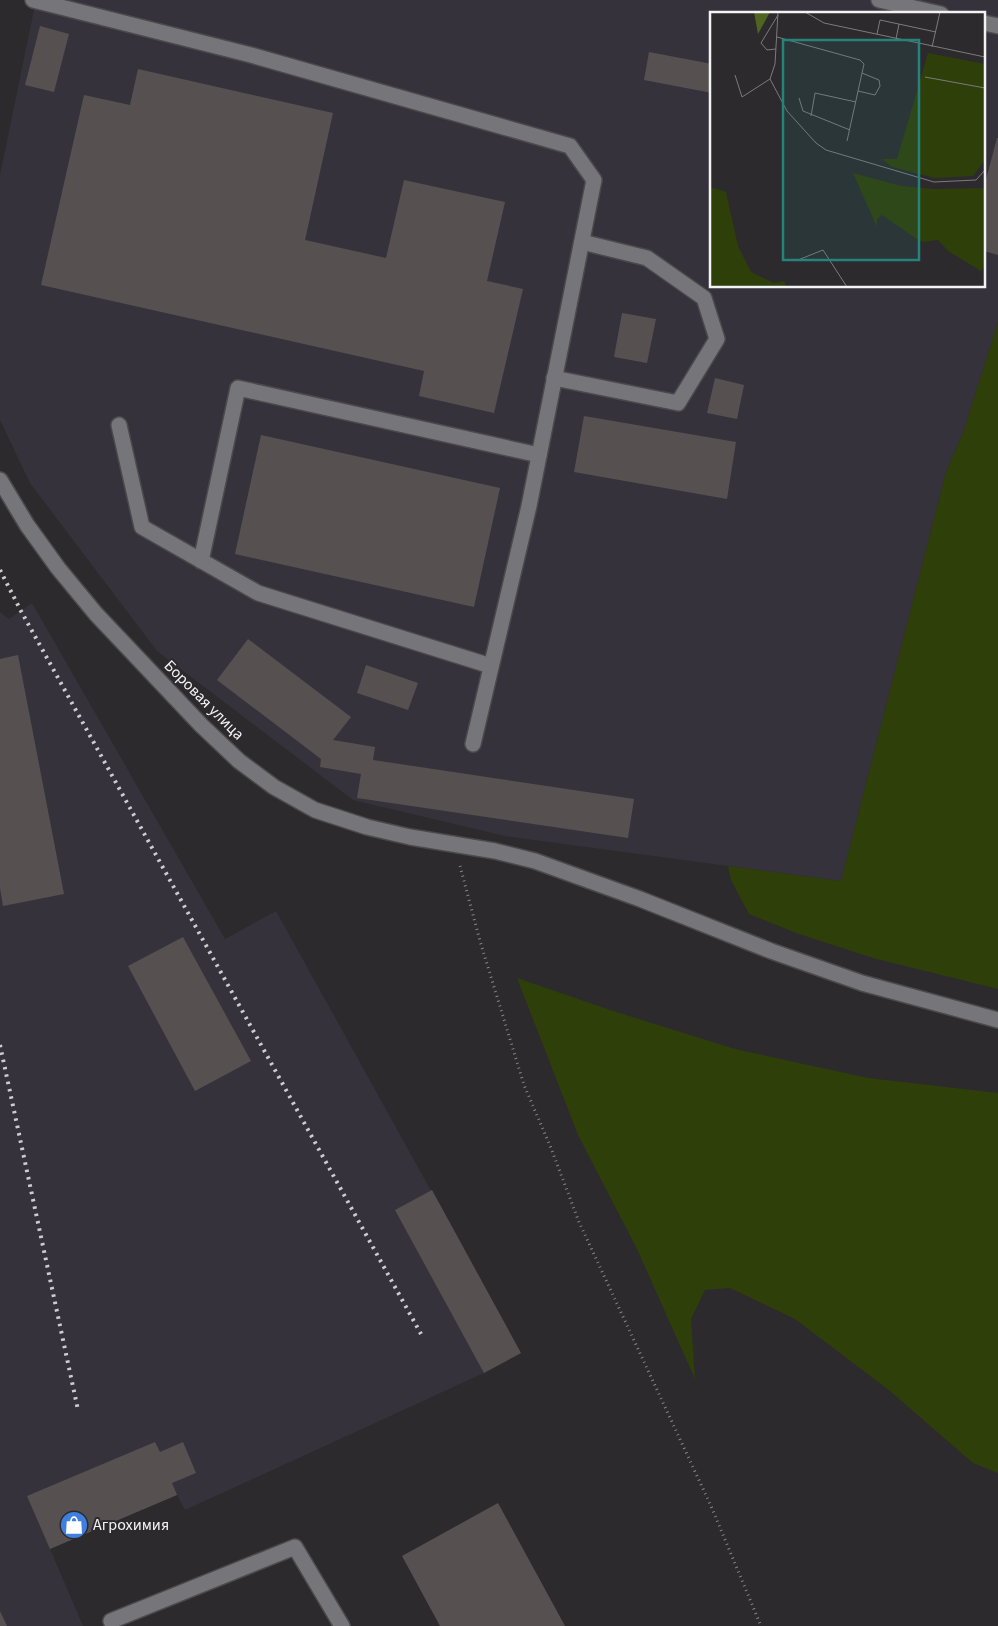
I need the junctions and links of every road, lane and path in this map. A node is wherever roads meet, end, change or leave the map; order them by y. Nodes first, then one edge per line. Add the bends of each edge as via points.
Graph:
1 (33, 0) edge
2 (878, 0) edge
3 (932, 12) edge
4 (582, 242) junction
5 (554, 378) junction
6 (119, 425) dead end
7 (539, 456) junction
8 (0, 480) edge
9 (202, 561) junction
10 (491, 666) junction
11 (473, 744) dead end
12 (454, 844) junction
13 (998, 1020) edge
14 (111, 1621) dead end
15 (342, 1626) edge
16 (761, 1626) edge

1 - 4 street via 251,55 570,146 594,180
2 - 3 street
4 - 5 street
4 - 5 street via 647,258 704,298 717,339 678,403
5 - 7 street
6 - 9 street via 142,527
7 - 9 street via 238,388
7 - 10 street
8 - 12 street, Боровая улица via 27,525 96,614 239,761 274,787 315,810 367,827
9 - 10 street via 258,593
10 - 11 street
12 - 13 street, Боровая улица via 534,861 862,984
12 - 16 path via 524,1085 579,1222 711,1506
14 - 15 street via 295,1547

